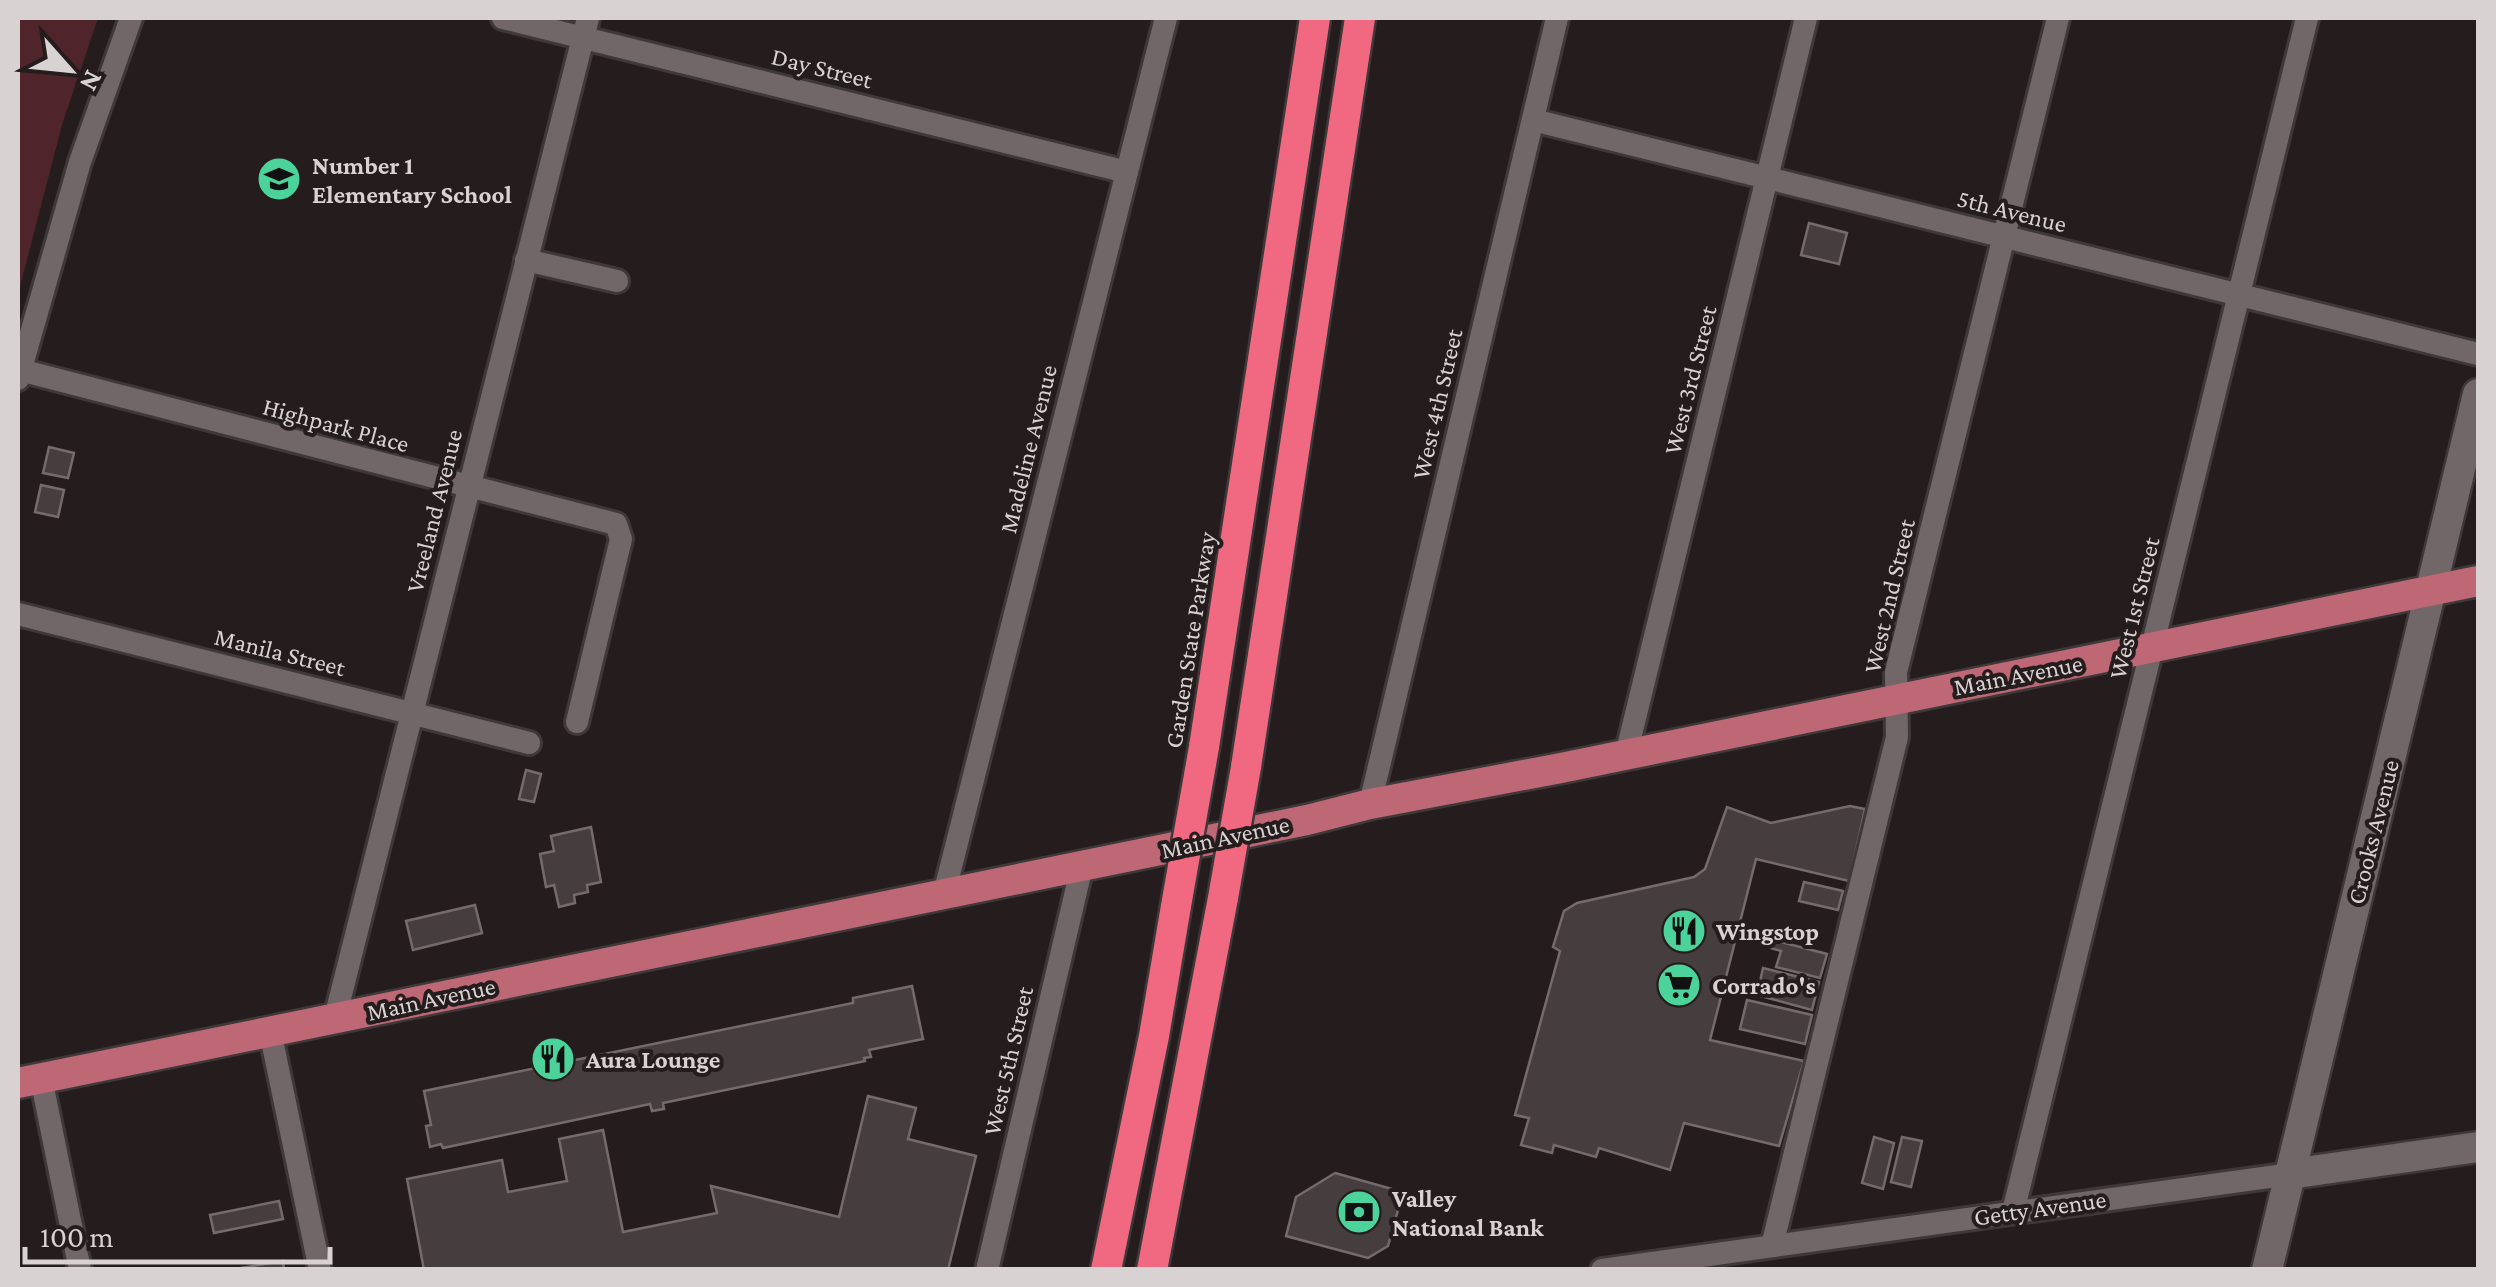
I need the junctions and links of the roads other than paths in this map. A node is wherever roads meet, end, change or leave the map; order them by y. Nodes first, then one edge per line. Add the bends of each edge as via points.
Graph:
1 (131, 18) edge
2 (504, 18) edge
3 (1166, 18) edge
4 (1315, 18) edge
5 (1360, 18) edge
6 (1558, 18) edge
7 (1806, 18) edge
8 (2058, 18) edge
9 (2307, 18) edge
10 (586, 28) edge
11 (1533, 120) junction
12 (1127, 172) junction
13 (1767, 178) junction
14 (2005, 237) junction
15 (526, 260) junction
16 (616, 281) dead end
17 (2240, 296) junction
18 (2478, 354) edge
19 (19, 375) edge
20 (2478, 394) edge
21 (468, 488) junction
22 (2478, 581) edge
23 (2432, 590) junction
24 (18, 614) edge
25 (2152, 648) junction
26 (1896, 700) junction
27 (411, 713) junction
28 (577, 722) dead end
29 (529, 743) dead end
30 (1626, 755) junction
31 (1370, 804) junction
32 (1082, 866) junction
33 (944, 894) junction
34 (335, 1018) junction
35 (270, 1031) junction
36 (29, 1080) edge
37 (2478, 1146) edge
38 (2290, 1174) junction
39 (2013, 1212) junction
40 (1772, 1246) junction
41 (80, 1270) edge
42 (320, 1270) edge
43 (987, 1270) edge
44 (1106, 1270) edge
45 (1152, 1270) edge
46 (1602, 1270) edge
47 (2267, 1270) edge

1 - 19 street via 80,162
2 - 10 street, Day Street
3 - 12 street, Madeline Avenue
4 - 44 highway, Garden State Parkway, bridge via 1204,747
5 - 45 highway, bridge via 1246,767
6 - 11 street, West 4th Street
7 - 13 street, West 3rd Street
8 - 14 street, West 2nd Street
9 - 17 street, West 1st Street
10 - 12 street, Day Street
10 - 15 street, Vreeland Avenue
11 - 13 street, 5th Avenue
11 - 31 street, West 4th Street
12 - 33 street, Madeline Avenue
13 - 14 street, 5th Avenue
13 - 30 street, West 3rd Street
14 - 17 street, 5th Avenue
14 - 26 street, West 2nd Street via 1896,672
15 - 16 street
15 - 21 street, Vreeland Avenue
17 - 18 street, 5th Avenue
17 - 25 street, West 1st Street
19 - 21 street, Highpark Place
20 - 23 street, Crooks Avenue
21 - 27 street, Vreeland Avenue
21 - 28 street, Highpark Place via 616,524 622,538
22 - 23 main road, Main Avenue
23 - 25 main road, Main Avenue
23 - 38 street, Crooks Avenue
24 - 27 street, Manila Street
25 - 26 main road, Main Avenue
25 - 39 street, West 1st Street
26 - 30 main road, Main Avenue
26 - 40 street, West 2nd Street via 1897,738
27 - 29 street, Manila Street
27 - 34 street, Vreeland Avenue
30 - 31 main road, Main Avenue
31 - 32 main road, Main Avenue
32 - 33 main road, Main Avenue
32 - 43 street, West 5th Street
33 - 34 main road, Main Avenue
34 - 35 main road, Main Avenue
35 - 36 main road, Main Avenue
35 - 42 street
36 - 41 street
37 - 38 street, Getty Avenue
38 - 39 street, Getty Avenue
38 - 47 street, Crooks Avenue
39 - 40 street, Getty Avenue
40 - 46 street, Getty Avenue

